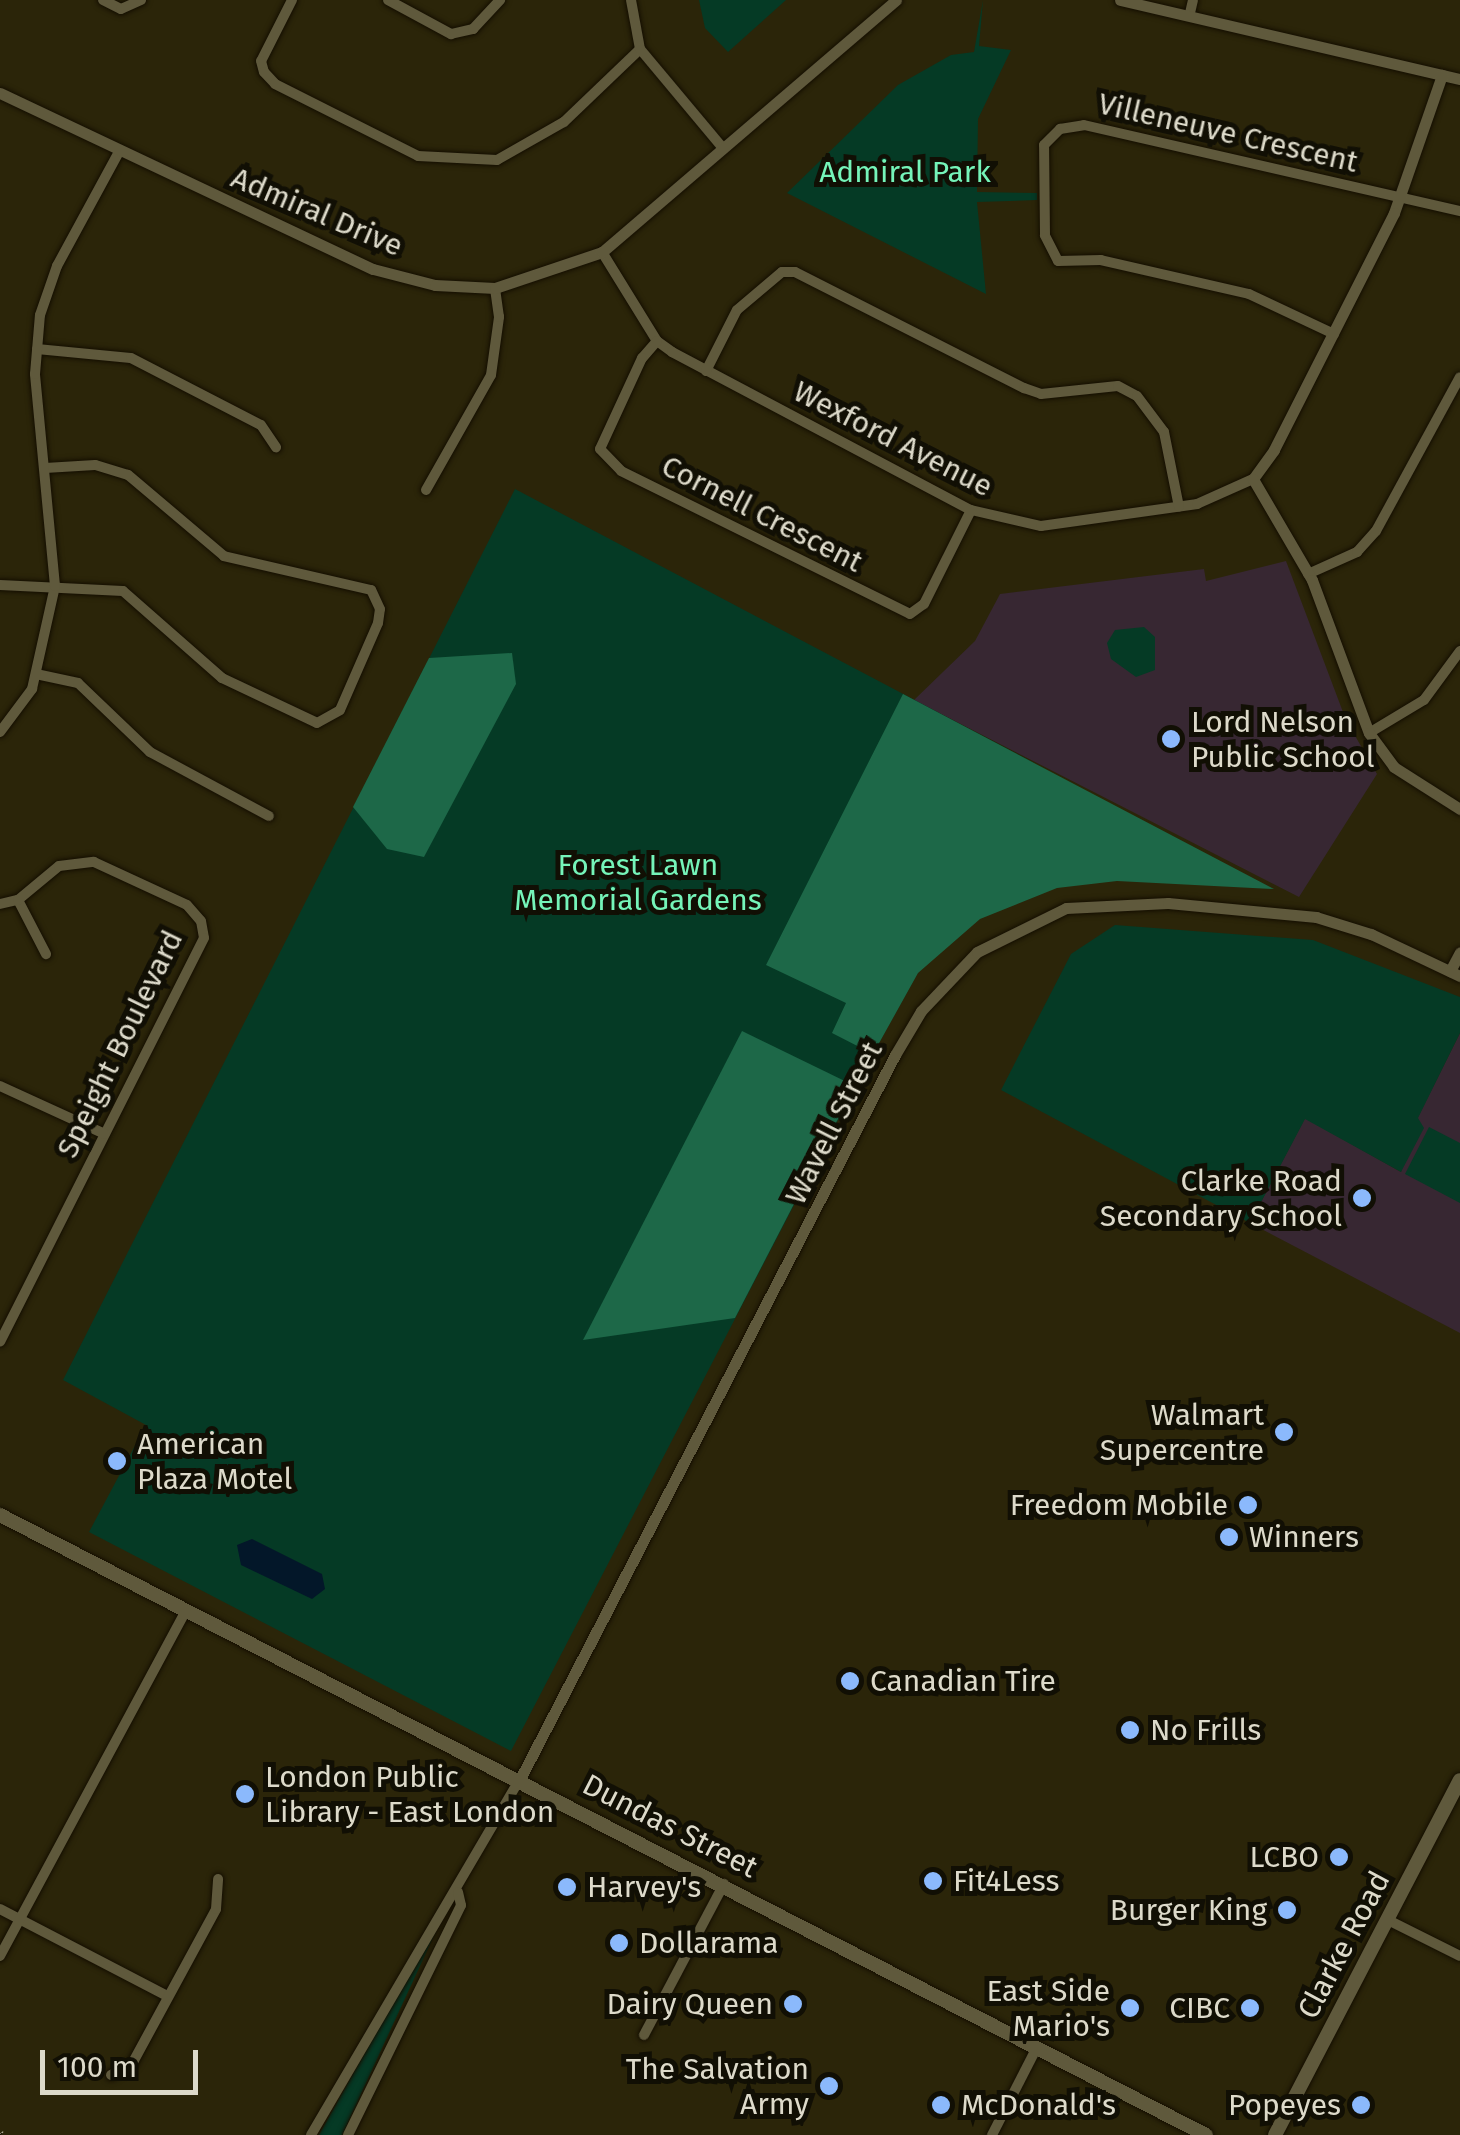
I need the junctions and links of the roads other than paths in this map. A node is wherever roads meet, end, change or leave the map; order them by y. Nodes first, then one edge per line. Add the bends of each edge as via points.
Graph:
1 (103, 0) edge
2 (141, 0) edge
3 (292, 0) edge
4 (388, 0) edge
5 (500, 0) edge
6 (631, 0) edge
7 (896, 0) edge
8 (1120, 0) edge
9 (1192, 7) edge
10 (640, 49) junction
11 (1442, 75) junction
12 (1460, 79) edge
13 (0, 93) edge
14 (722, 148) junction
15 (120, 150) junction
16 (1398, 197) junction
17 (1460, 211) edge
18 (602, 252) junction
19 (495, 288) junction
20 (1334, 334) junction
21 (657, 341) junction
22 (37, 349) junction
23 (706, 372) junction
24 (1460, 377) edge
25 (276, 447) dead end
26 (45, 468) junction
27 (1253, 479) junction
28 (426, 490) dead end
29 (1179, 507) junction
30 (971, 510) junction
31 (1308, 574) junction
32 (0, 585) edge
33 (55, 586) junction
34 (1459, 654) edge
35 (36, 674) junction
36 (1, 730) edge
37 (1369, 733) junction
38 (1460, 809) edge
39 (268, 816) dead end
40 (18, 900) junction
41 (0, 904) edge
42 (1460, 952) edge
43 (46, 954) dead end
44 (1455, 974) edge
45 (0, 1086) edge
46 (105, 1134) junction
47 (0, 1341) edge
48 (0, 1515) edge
49 (185, 1612) junction
50 (520, 1779) junction
51 (1460, 1780) edge
52 (218, 1879) dead end
53 (724, 1884) junction
54 (458, 1892) junction
55 (0, 1909) edge
56 (20, 1919) junction
57 (1388, 1920) junction
58 (0, 1956) edge
59 (1460, 1956) edge
60 (167, 1996) junction
61 (644, 2035) dead end
62 (1037, 2047) junction
63 (111, 2076) dead end
64 (312, 2135) edge
65 (348, 2135) edge
66 (992, 2135) edge
67 (1206, 2135) edge
68 (1274, 2135) edge

1 - 2 street via 121,9
3 - 10 street via 260,61 264,72 275,84 418,156 498,160 564,122
4 - 5 street via 451,34 473,30
6 - 10 street
7 - 14 street, Admiral Drive
8 - 9 street
9 - 11 street
10 - 14 street
11 - 12 street
11 - 16 street
13 - 15 street, Admiral Drive
14 - 18 street, Admiral Drive
15 - 19 street, Admiral Drive via 373,269 436,285
15 - 22 street via 57,266 40,315
16 - 17 street
16 - 20 street
16 - 20 street, Villeneuve Crescent via 1084,125 1060,129 1044,144 1046,234 1058,261 1101,260 1249,294
18 - 19 street, Admiral Drive
18 - 21 street, Wexford Avenue
19 - 28 street via 500,316 490,375
20 - 27 street
21 - 23 street, Wexford Avenue
21 - 30 street, Cornell Crescent via 642,358 600,449 621,471 910,614 924,604
22 - 25 street via 131,358 261,425
22 - 26 street
23 - 29 street via 737,310 782,272 794,272 1024,388 1042,394 1118,386 1137,396 1164,432
23 - 30 street, Wexford Avenue
24 - 31 street via 1376,531 1357,552
26 - 33 street
26 - 33 street via 95,465 128,476 224,556 370,590 380,609 340,710 316,723 222,678 123,591
27 - 29 street, Wexford Avenue
27 - 31 street
29 - 30 street, Wexford Avenue via 1040,526
31 - 37 street
32 - 33 street
33 - 35 street
34 - 37 street via 1424,700
35 - 36 street
35 - 39 street via 78,683 150,752
37 - 38 street via 1394,768
40 - 41 street, Speight Boulevard
40 - 43 street
40 - 46 street, Speight Boulevard via 59,866 94,862 187,905 201,920 204,938
42 - 44 street
44 - 50 street, Wavell Street via 1316,917 1168,903 1066,908 978,952 921,1010 895,1055
45 - 46 street
46 - 47 street, Speight Boulevard
48 - 49 main road, Dundas Street
49 - 50 main road, Dundas Street
49 - 56 street
50 - 53 main road, Dundas Street
50 - 54 street
51 - 57 main road, Clarke Road
52 - 60 street via 216,1909
53 - 61 street
53 - 62 main road, Dundas Street
54 - 64 street via 447,1896
54 - 65 street via 460,1905
55 - 56 street
56 - 58 street
56 - 60 street
57 - 59 street
57 - 68 main road, Clarke Road
60 - 63 street via 132,2064
62 - 66 street
62 - 67 main road, Dundas Street

